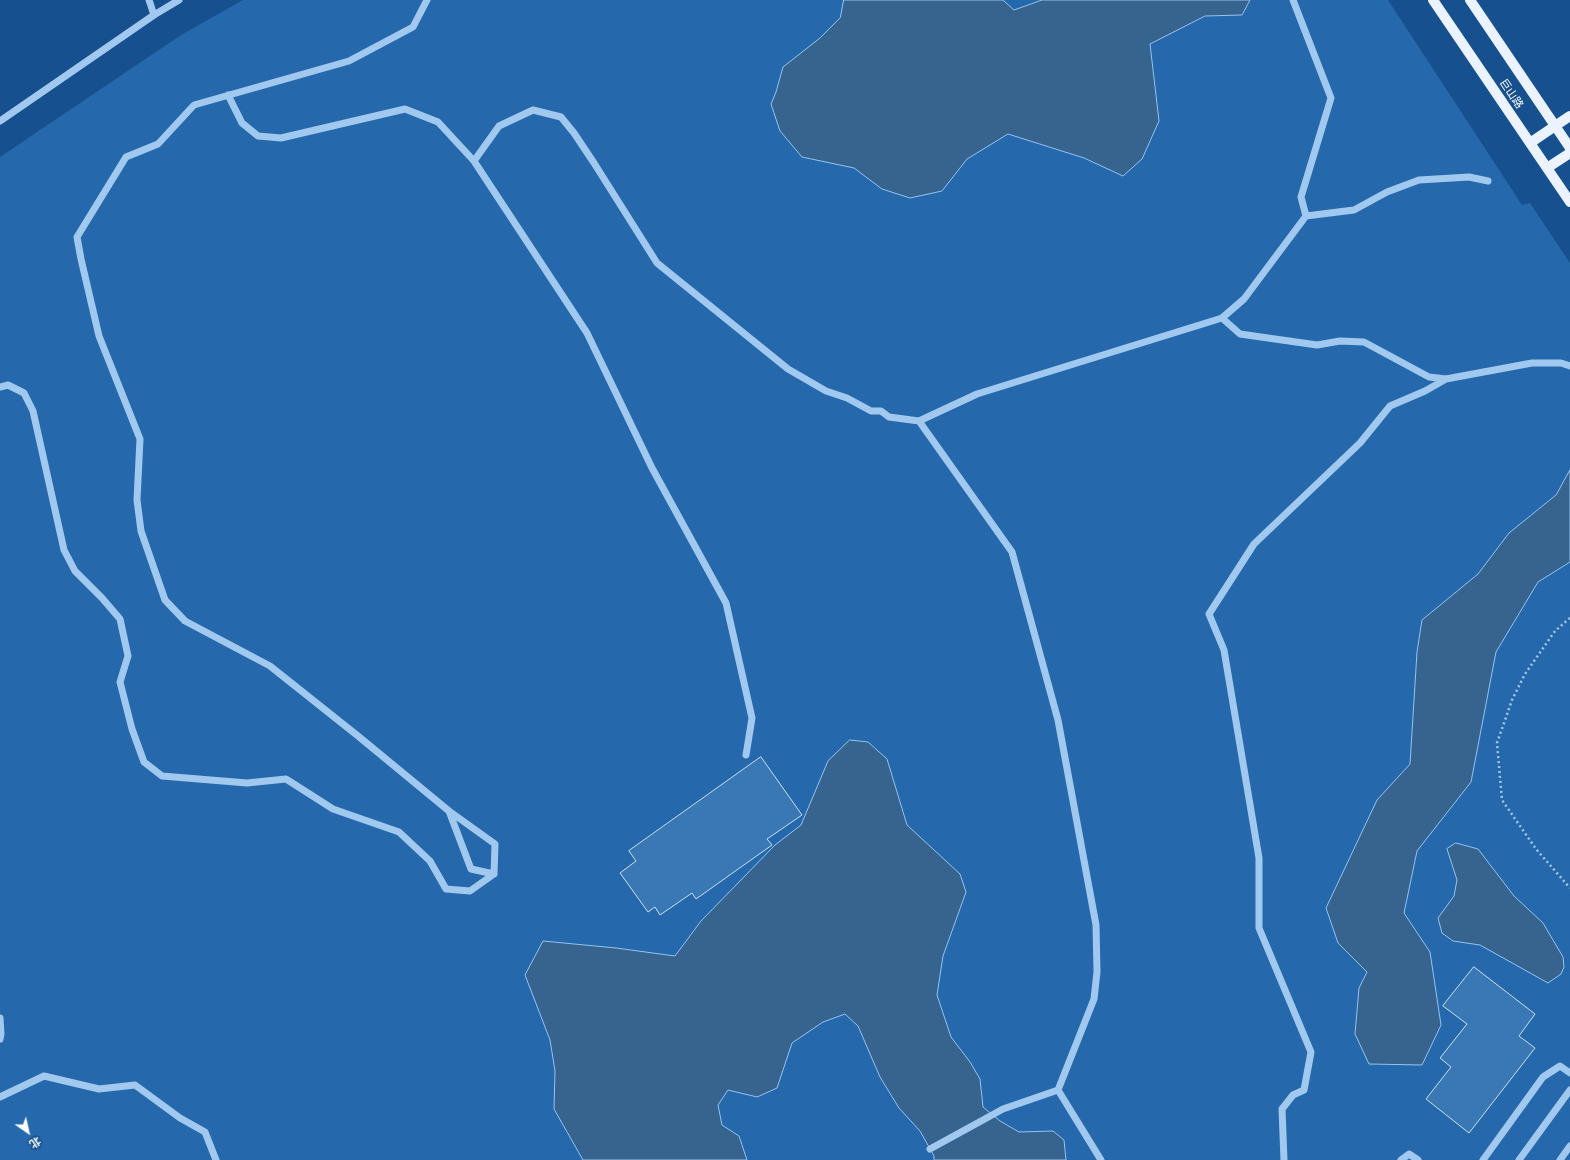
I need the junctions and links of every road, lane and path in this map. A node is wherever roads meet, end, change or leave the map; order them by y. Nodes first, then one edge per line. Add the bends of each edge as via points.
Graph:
1 (149, 0) edge
2 (179, 0) edge
3 (427, 0) edge
4 (1293, 0) edge
5 (1433, 0) edge
6 (1470, 0) edge
7 (154, 15) junction
8 (228, 95) junction
9 (1570, 116) edge
10 (0, 121) edge
11 (1555, 126) junction
12 (1530, 143) junction
13 (1570, 148) edge
14 (1570, 153) edge
15 (474, 160) junction
16 (1547, 168) junction
17 (1488, 180) dead end
18 (1570, 202) edge
19 (1306, 216) junction
20 (1222, 318) junction
21 (1570, 366) edge
22 (1446, 379) junction
23 (0, 387) edge
24 (919, 421) junction
25 (1570, 618) edge
26 (746, 755) dead end
27 (448, 811) junction
28 (494, 874) junction
29 (1570, 888) edge
30 (0, 1018) edge
31 (0, 1039) edge
32 (1570, 1073) edge
33 (1058, 1090) junction
34 (1570, 1090) edge
35 (0, 1097) edge
36 (1570, 1146) edge
37 (930, 1149) dead end
38 (216, 1160) edge
39 (1101, 1160) edge
40 (1284, 1160) edge
41 (1401, 1160) edge
42 (1418, 1160) edge
43 (1483, 1160) edge
44 (1519, 1160) edge
45 (1560, 1160) edge

1 - 7 street
2 - 7 street
3 - 8 street via 413,27 349,61
4 - 19 street via 1331,98 1301,197
5 - 12 main road, 巨山路
6 - 11 main road, 巨山路
7 - 10 street
8 - 15 street via 242,123 258,136 280,138 405,109 438,122
8 - 27 street via 194,105 158,144 126,157 77,237 99,336 140,439 137,500 141,531 165,600 185,621 270,666
9 - 11 main road
11 - 12 main road
11 - 13 main road, 巨山路
12 - 16 main road, 巨山路
14 - 16 main road
15 - 24 street via 499,126 533,110 561,117 594,163 656,263 788,368 826,391 848,398 871,411 881,411 889,417
15 - 26 street via 587,333 652,468 726,603 752,718
16 - 18 main road, 巨山路
17 - 19 street via 1419,180 1388,192 1354,210
19 - 20 street via 1244,299
20 - 22 street via 1240,334 1317,345 1340,341 1364,342 1429,377
20 - 24 street via 977,394
21 - 22 street via 1561,363 1532,363
22 - 40 street via 1390,406 1360,443 1254,544 1209,614 1224,650 1257,850 1259,928 1311,1052 1304,1090 1293,1095 1282,1109
23 - 28 street via 8,385 24,393 33,411 64,550 75,571 120,619 128,656 120,682 144,762 162,776 247,783 286,779 333,809 399,832 430,861 446,889 470,891
24 - 33 street via 1012,552 1058,720 1096,925 1097,972 1094,999
25 - 29 path via 1555,631 1525,674 1512,700 1497,743 1502,800 1536,849
27 - 28 street via 471,869
27 - 28 street via 495,844
30 - 31 street
32 - 43 street via 1560,1066 1543,1077
33 - 37 street via 1003,1109
33 - 39 street
34 - 44 street
35 - 38 street via 44,1076 99,1089 135,1085 180,1118 205,1132
36 - 45 street
41 - 42 street via 1409,1154

